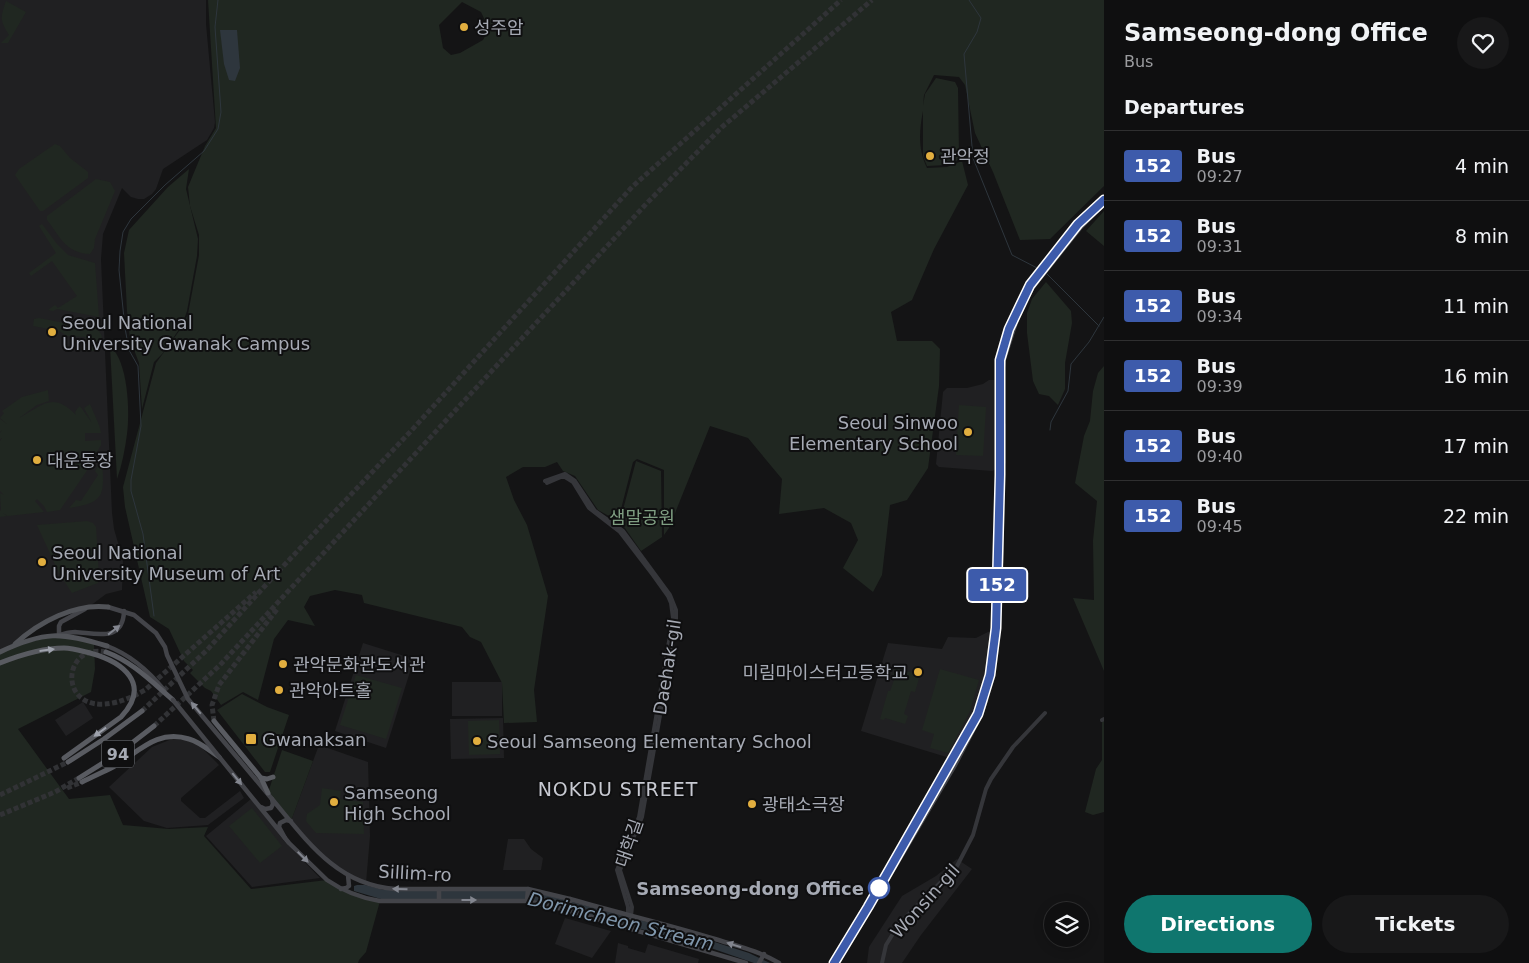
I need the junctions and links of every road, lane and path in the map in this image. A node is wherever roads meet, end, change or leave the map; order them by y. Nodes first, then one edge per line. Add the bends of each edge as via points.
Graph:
1 (1104, 202) edge
2 (546, 482) joint
3 (90, 606) junction
4 (108, 607) joint
5 (124, 611) junction
6 (59, 635) junction
7 (13, 646) junction
8 (107, 646) joint
9 (0, 652) edge
10 (106, 652) tunnel mouth
11 (0, 663) edge
12 (173, 700) junction
13 (142, 711) tunnel mouth
14 (1045, 713) dead end
15 (214, 721) tunnel mouth
16 (154, 726) tunnel mouth
17 (221, 759) junction
18 (273, 777) dead end
19 (262, 778) junction
20 (268, 793) junction
21 (272, 799) junction
22 (260, 806) junction
23 (291, 821) junction
24 (285, 838) junction
25 (348, 875) junction
26 (340, 888) junction
27 (439, 889) junction
28 (528, 889) junction
29 (440, 900) junction
30 (527, 900) junction
31 (570, 900) junction
32 (567, 910) junction
33 (629, 916) junction
34 (628, 927) junction
35 (677, 927) junction
36 (673, 941) junction
37 (764, 954) junction
38 (746, 963) edge
39 (760, 963) edge
40 (779, 963) edge
41 (834, 963) edge
42 (882, 963) edge

1 - 41 main road via 1033,287 1020,310 1004,359 998,627 982,716 920,826
1 - 41 main road via 1078,224 1030,285 1009,329 1000,360 996,628 991,667 981,705 953,760
2 - 33 street, 대학길 via 561,477 573,482 589,508 620,532 671,602 672,625 639,816 617,870
2 - 33 street, Daehak-gil via 565,474 575,480 593,508 623,531 670,595 676,610 642,817 620,870 632,907
3 - 4 main road
3 - 6 main road via 61,622
3 - 7 main road via 51,620
4 - 5 main road, Sillim-ro
6 -> 5 main road via 72,632 99,636 109,634 120,626
20 -> 5 main road, Sillim-ro via 188,699 156,633
6 - 7 main road
6 - 8 main road
7 - 9 main road
8 - 12 main road, Sillim-ro via 140,664
10 - 12 highway via 139,670
11 -> 13 highway, 94 via 37,651 64,648 99,656 128,673 134,689 128,710 66,760 111,734
12 - 17 main road, Sillim-ro, bridge
14 - 42 street, Wonsin-gil via 1013,747 991,779 973,835 957,866 899,924 886,945
15 - 19 highway
16 - 17 highway, 94 via 80,780 114,766 160,738 170,736 191,740
17 -> 22 main road, Sillim-ro, bridge
18 - 19 highway
19 - 20 highway
20 - 21 main road, Sillim-ro
21 - 22 main road, bridge via 271,808
21 - 23 main road, Sillim-ro, bridge
22 - 24 main road, Sillim-ro, bridge
23 - 24 main road, bridge via 280,824
23 - 25 main road, Sillim-ro, bridge via 322,857
24 -> 26 main road, Sillim-ro, bridge via 327,880
25 - 26 main road, bridge via 349,886
27 -> 25 main road, Sillim-ro, bridge via 385,888 366,884
26 - 29 main road, Sillim-ro, bridge via 380,901
27 - 28 main road, Sillim-ro, bridge
27 - 29 main road, bridge
28 - 30 main road, bridge
28 - 31 main road, Sillim-ro, bridge
29 -> 30 main road, Sillim-ro, bridge
30 - 32 main road, Sillim-ro, bridge
31 - 32 main road, bridge
31 - 33 main road, Sillim-ro
32 - 34 main road, Sillim-ro
33 - 34 main road, bridge
33 - 35 main road, Sillim-ro
34 - 36 main road, Sillim-ro
35 - 36 main road
37 -> 35 main road, Sillim-ro
36 - 38 main road, Sillim-ro
37 - 39 main road
37 - 40 main road, Sillim-ro

